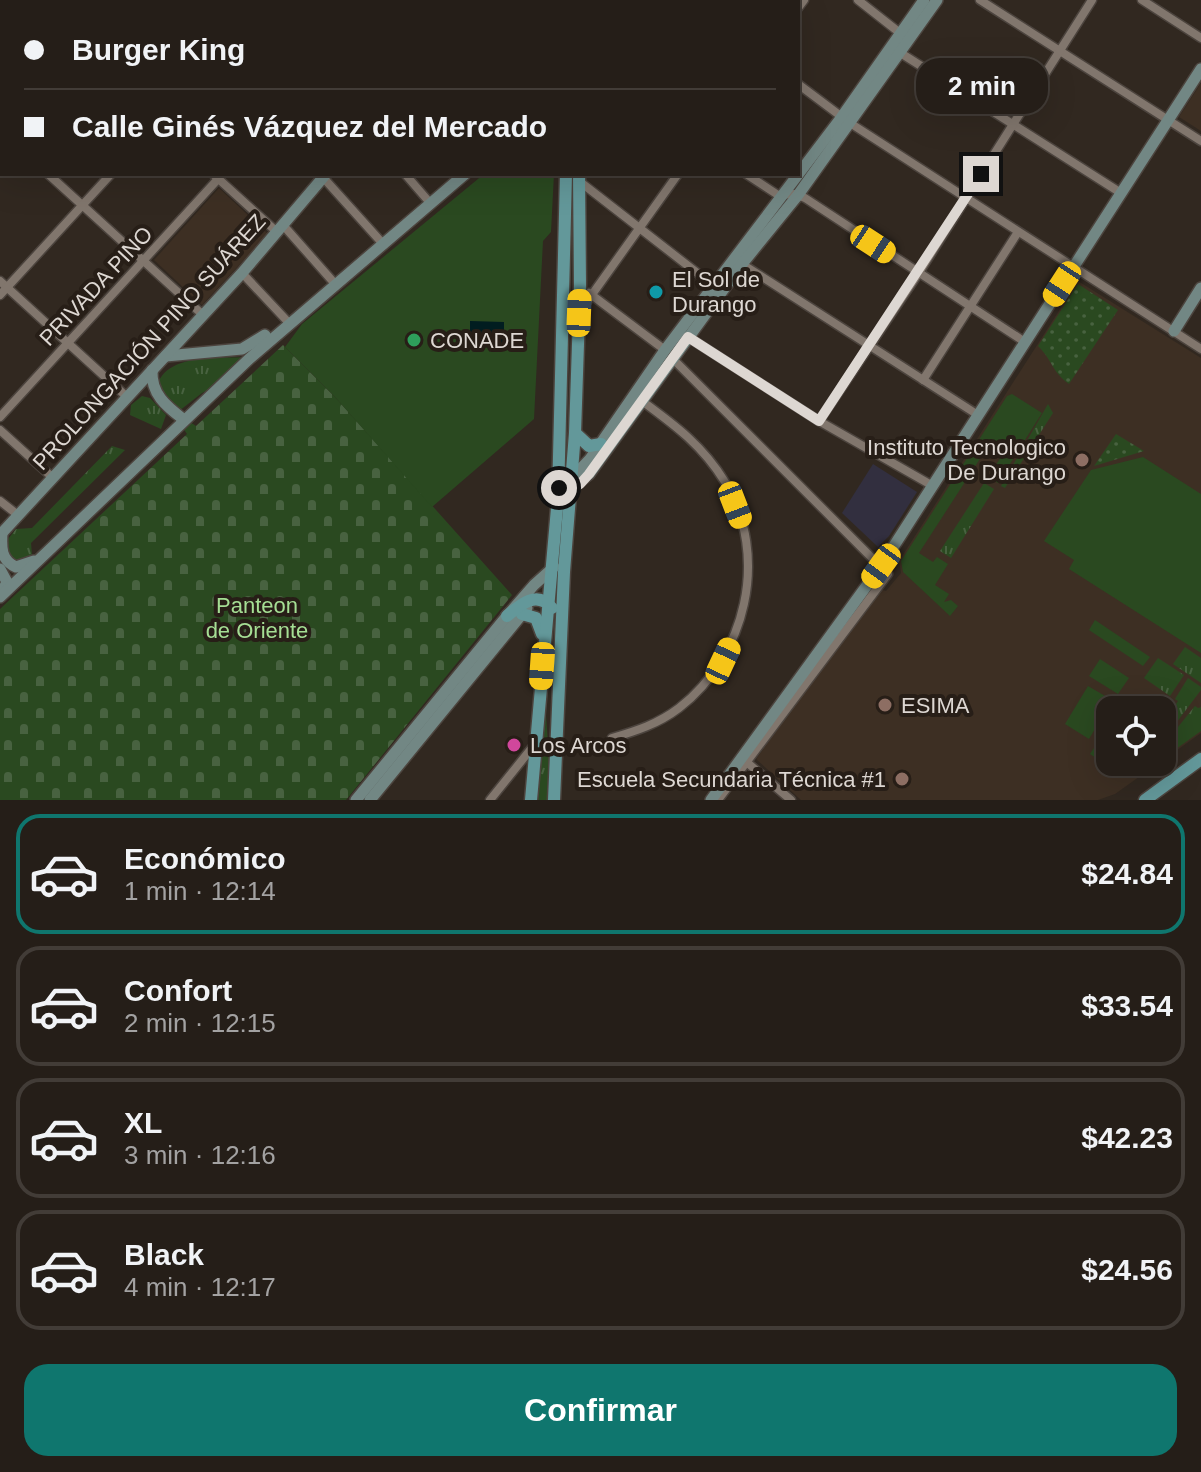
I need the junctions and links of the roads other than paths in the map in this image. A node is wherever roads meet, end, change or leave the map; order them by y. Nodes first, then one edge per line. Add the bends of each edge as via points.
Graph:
1 (858, 0) edge
2 (924, 0) edge
3 (937, 0) edge
4 (980, 0) edge
5 (1092, 0) edge
6 (1142, 0) edge
7 (900, 33) junction
8 (1201, 38) edge
9 (1059, 51) junction
10 (899, 52) junction
11 (1201, 69) edge
12 (800, 86) edge
13 (846, 120) junction
14 (1168, 121) junction
15 (1013, 124) junction
16 (1201, 141) edge
17 (800, 175) edge
18 (50, 176) edge
19 (109, 176) edge
20 (322, 176) edge
21 (324, 176) edge
22 (407, 176) edge
23 (452, 176) edge
24 (462, 176) edge
25 (574, 176) edge
26 (677, 176) edge
27 (749, 176) edge
28 (799, 176) edge
29 (216, 177) edge
30 (1121, 193) junction
31 (798, 195) junction
32 (782, 196) junction
33 (965, 199) junction
34 (428, 201) junction
35 (82, 206) junction
36 (639, 227) junction
37 (280, 229) junction
38 (1018, 232) junction
39 (381, 242) junction
40 (144, 260) junction
41 (742, 264) junction
42 (1073, 267) junction
43 (242, 273) junction
44 (918, 274) junction
45 (333, 282) junction
46 (4, 284) edge
47 (580, 285) junction
48 (714, 286) junction
49 (1201, 288) edge
50 (591, 294) junction
51 (0, 295) edge
52 (970, 307) junction
53 (579, 313) junction
54 (203, 315) junction
55 (287, 321) junction
56 (1174, 331) junction
57 (688, 337) junction
58 (1025, 342) junction
59 (69, 343) junction
60 (869, 346) junction
61 (1201, 349) edge
62 (669, 355) junction
63 (166, 356) junction
64 (152, 370) junction
65 (923, 380) junction
66 (127, 397) junction
67 (642, 401) junction
68 (978, 415) junction
69 (0, 417) edge
70 (183, 419) junction
71 (819, 421) junction
72 (0, 430) edge
73 (575, 433) junction
74 (605, 443) junction
75 (52, 477) junction
76 (933, 486) junction
77 (564, 489) junction
78 (0, 501) edge
79 (18, 515) junction
80 (1, 534) edge
81 (44, 554) junction
82 (0, 569) edge
83 (884, 570) junction
84 (558, 571) junction
85 (0, 596) edge
86 (542, 601) junction
87 (522, 614) junction
88 (507, 616) junction
89 (559, 623) junction
90 (544, 641) junction
91 (612, 738) dead end
92 (536, 743) junction
93 (1201, 759) edge
94 (744, 760) junction
95 (356, 800) edge
96 (370, 800) edge
97 (490, 800) edge
98 (531, 800) edge
99 (554, 800) edge
100 (711, 800) edge
101 (718, 800) edge
102 (791, 800) edge
103 (1145, 800) edge

1 - 7 street
2 - 7 main road
3 - 10 main road
4 - 9 street
5 - 9 street
6 - 8 street
7 - 13 main road
9 - 14 street
9 - 15 street
10 - 13 main road
10 - 15 street
11 - 14 main road
12 - 13 street
13 - 17 main road
13 - 31 main road
13 - 33 street
14 - 16 street
14 - 30 main road
15 - 30 street
15 - 33 street
18 - 35 street
19 - 35 street
20 - 37 main road, PROLONGACIÓN PINO SUÁREZ
21 - 39 street
22 - 34 street
23 - 34 main road
24 - 34 main road
25 - 36 street
25 - 47 main road
25 - 77 main road
26 - 36 street
27 - 32 street
28 - 32 main road
29 - 37 street
29 - 40 street, PRIVADA PINO
30 - 42 main road
31 - 32 street
31 - 41 main road
31 - 44 street
32 - 48 main road
33 - 38 street
33 - 44 street
34 - 39 main road
35 - 40 street
35 - 46 street
36 - 48 street
36 - 50 street
37 - 43 main road, PROLONGACIÓN PINO SUÁREZ
37 - 45 street
38 - 42 street
38 - 52 street
39 - 45 main road
40 - 54 street
40 - 59 street, PRIVADA PINO
41 - 57 main road
41 - 60 street
42 - 56 street
42 - 58 main road
43 - 54 main road, PROLONGACIÓN PINO SUÁREZ
43 - 55 street
44 - 52 street
44 - 60 street
45 - 55 main road
46 - 51 street
46 - 59 street
47 - 50 street
47 - 53 main road
48 - 62 main road
49 - 56 main road
50 - 53 street
50 - 62 street
52 - 58 street
52 - 65 street
53 - 73 main road
54 - 63 main road, PROLONGACIÓN PINO SUÁREZ
55 - 63 main road via 256,343
55 - 70 main road
56 - 61 street
57 - 62 main road
57 - 71 street
58 - 68 main road
59 - 66 street
59 - 69 street, PRIVADA PINO
60 - 65 street
60 - 71 street
62 - 67 main road
62 - 74 main road
62 - 83 street
63 - 64 main road, PROLONGACIÓN PINO SUÁREZ
64 - 66 main road, PROLONGACIÓN PINO SUÁREZ
64 - 70 main road via 158,397
65 - 68 street
66 - 75 main road, PROLONGACIÓN PINO SUÁREZ
67 - 74 main road
67 - 91 street via 700,446 726,484 745,531 746,598 723,661 702,685 660,721
68 - 76 main road
70 - 81 main road
71 - 76 street
72 - 75 street
73 - 74 main road via 585,444
73 - 77 main road
74 - 77 main road
75 - 79 main road, PROLONGACIÓN PINO SUÁREZ
76 - 83 main road
77 - 84 main road
77 - 84 main road via 565,555
78 - 79 street
79 - 80 main road, PROLONGACIÓN PINO SUÁREZ
80 - 81 main road via 2,551 12,565 22,567
81 - 85 main road
82 - 85 main road via 7,582
83 - 94 main road
84 - 86 main road
84 - 88 main road via 534,585
84 - 89 main road
86 - 87 main road
86 - 88 main road via 519,605
86 - 89 main road
86 - 90 main road
87 - 90 main road via 536,618
87 - 96 main road
88 - 95 main road
89 - 90 main road via 549,627
89 - 99 main road
90 - 92 main road
92 - 97 street
92 - 98 main road
93 - 103 main road
94 - 100 main road
94 - 101 street
94 - 102 street

